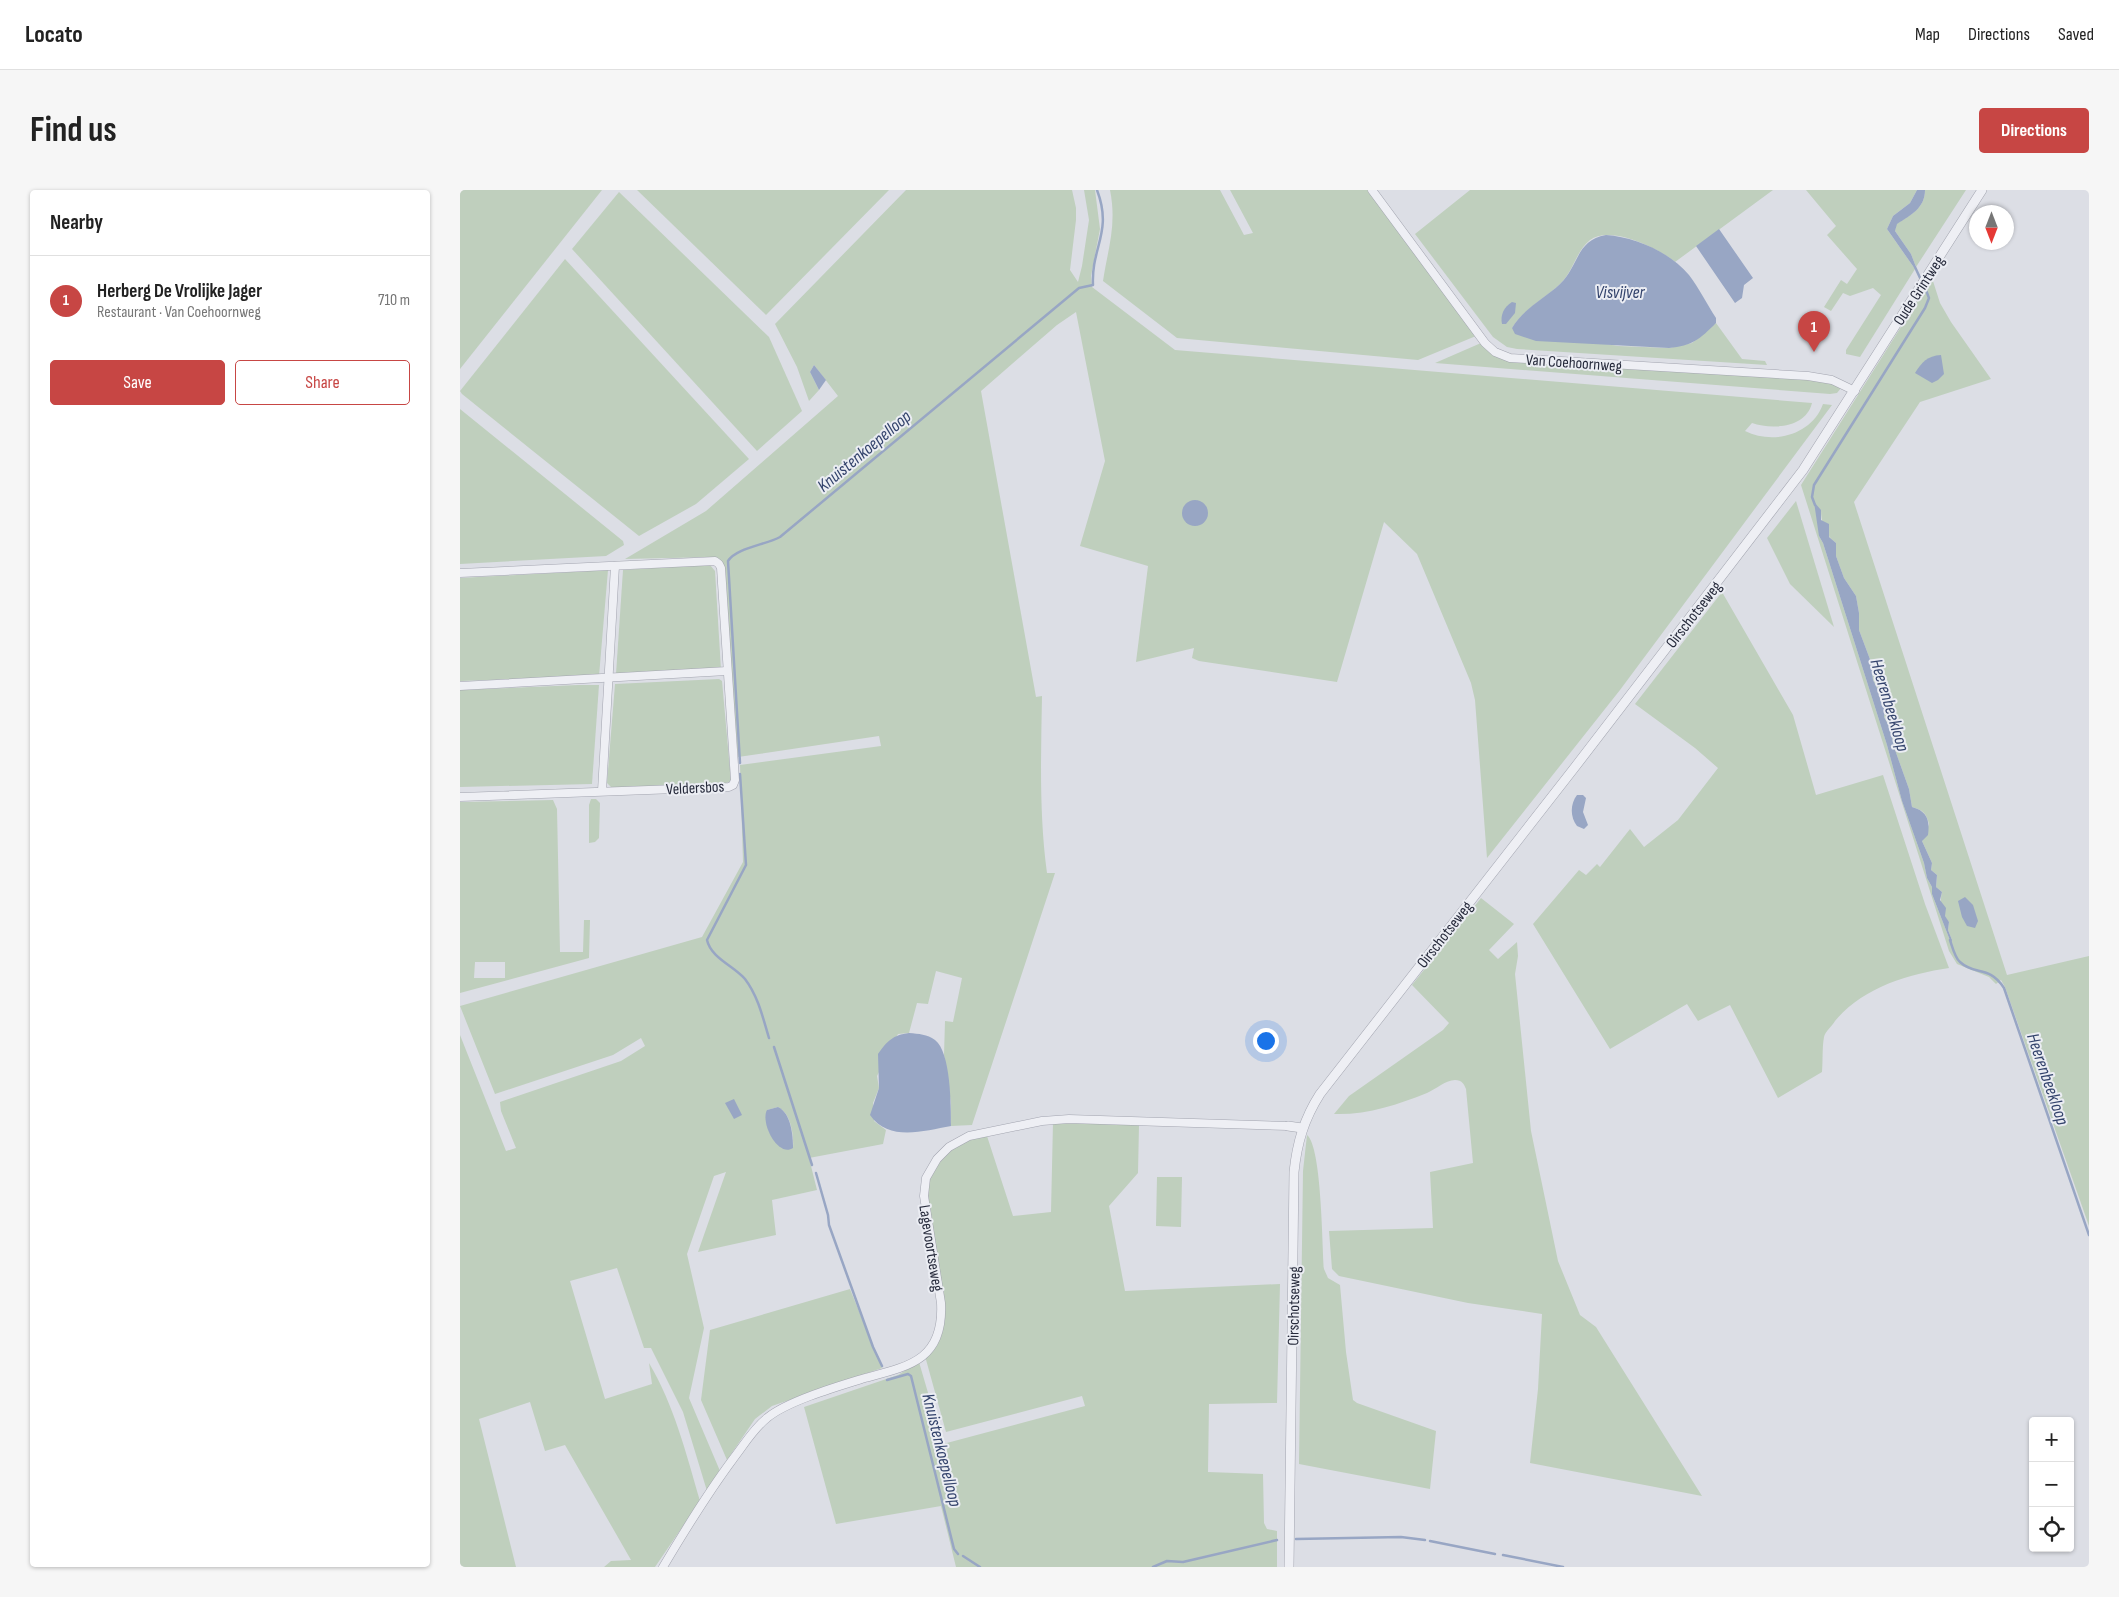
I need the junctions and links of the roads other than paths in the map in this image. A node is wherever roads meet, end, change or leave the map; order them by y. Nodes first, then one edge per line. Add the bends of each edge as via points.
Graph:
1 (1372, 190) edge
2 (1982, 190) edge
3 (1855, 391) junction
4 (614, 566) junction
5 (460, 572) edge
6 (727, 671) junction
7 (608, 679) junction
8 (460, 686) edge
9 (602, 791) junction
10 (460, 797) edge
11 (1288, 1126) joint
12 (1302, 1128) junction
13 (663, 1567) edge
14 (1289, 1567) edge

1 - 3 street, Van Coehoornweg via 1495,352 1510,358 1808,376 1832,380
2 - 3 street, Oude Grintweg
3 - 12 street, Oirschotseweg via 1807,466 1320,1094
4 - 5 street, Veldersbos
4 - 6 street, Veldersbos via 715,561 719,564
4 - 7 street
6 - 7 street
6 - 9 street, Veldersbos via 733,785
7 - 8 street
7 - 9 street
9 - 10 street, Veldersbos
11 - 12 street, Lagevoortseweg
11 - 13 street, Lagevoortseweg via 1069,1119 1042,1121 969,1136 949,1147 926,1178 924,1196 942,1320 928,1351 898,1371 784,1406 768,1417 756,1428 707,1494
12 - 14 street, Oirschotseweg via 1294,1172

